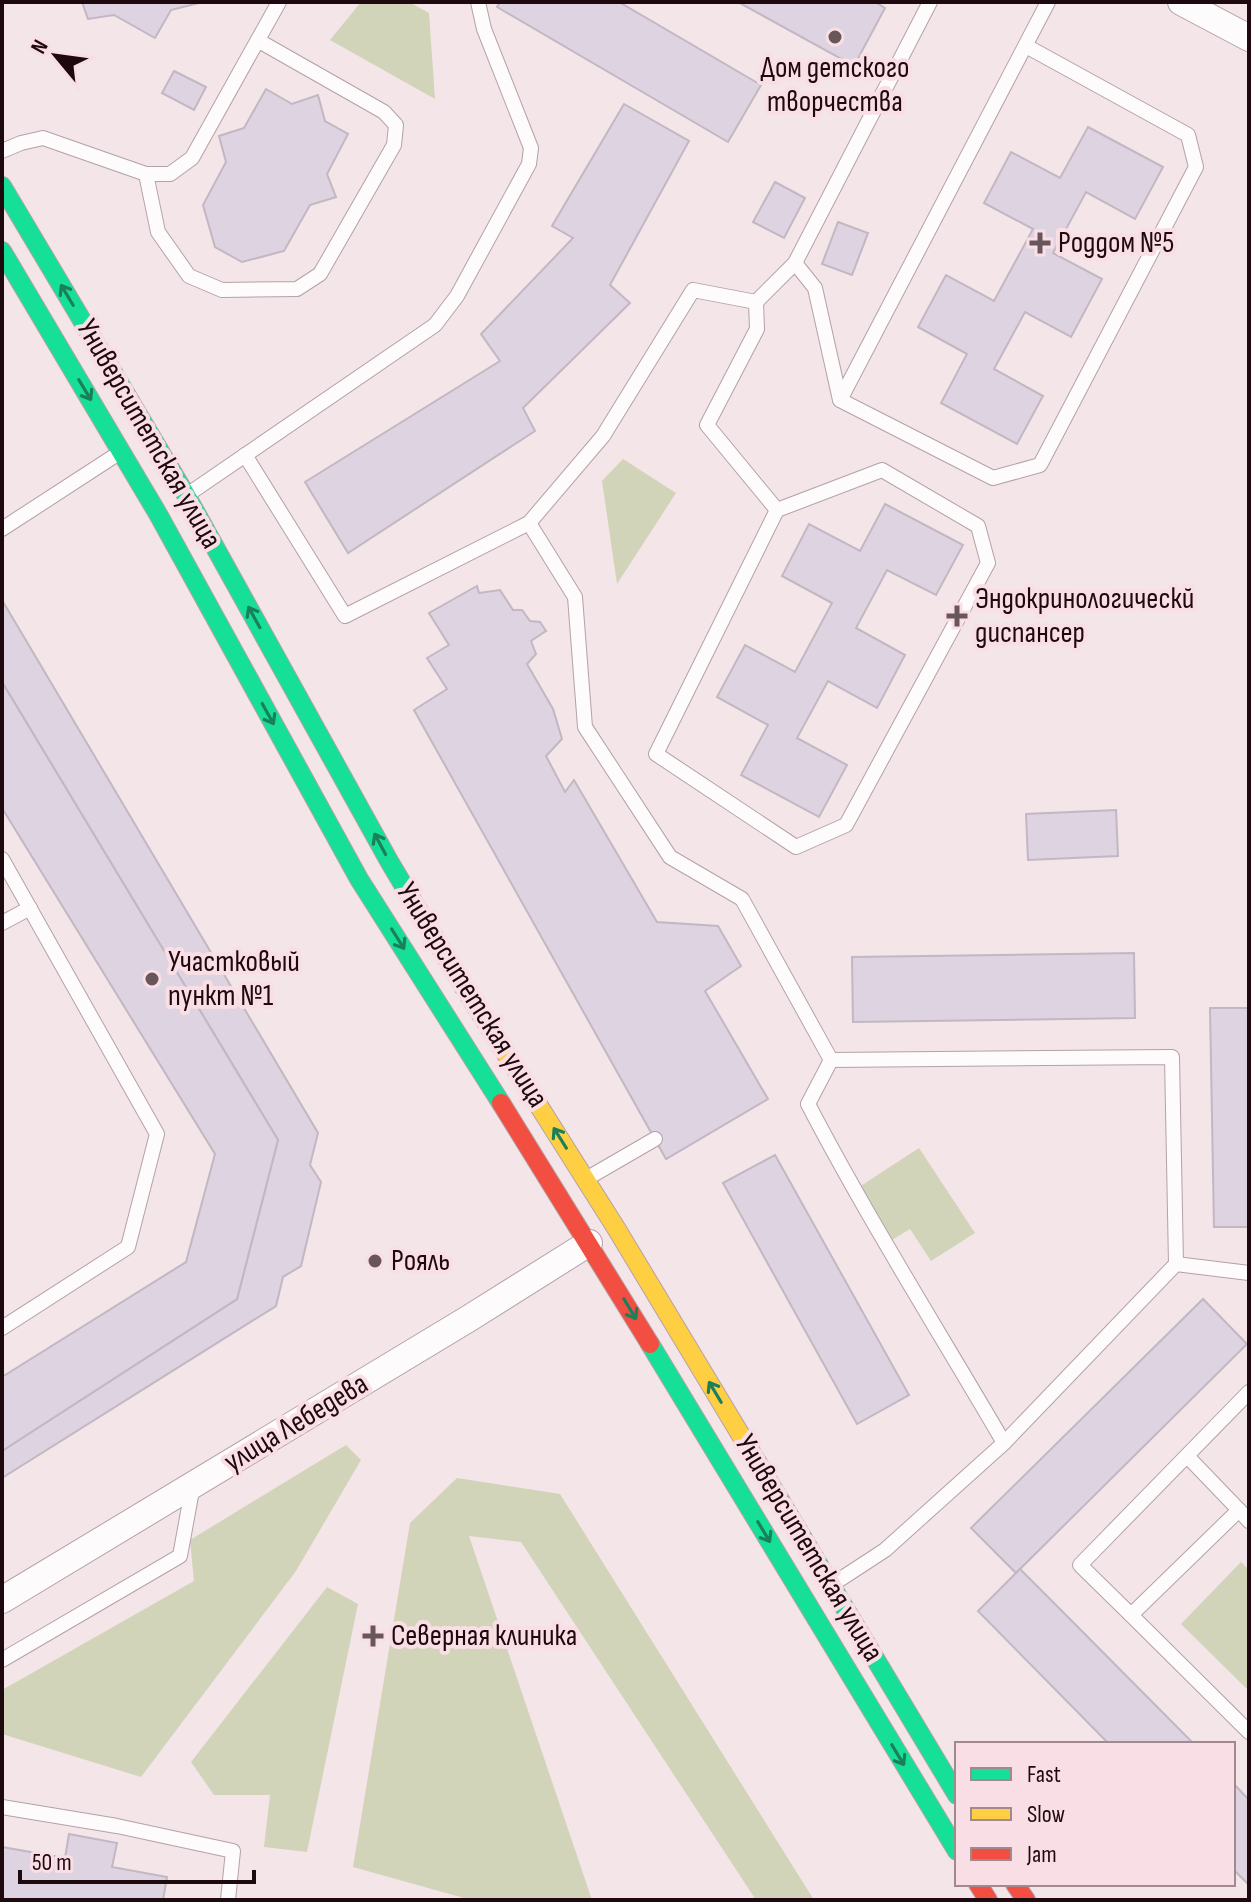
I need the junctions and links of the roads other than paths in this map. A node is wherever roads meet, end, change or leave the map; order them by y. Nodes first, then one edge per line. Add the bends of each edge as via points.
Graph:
1 (279, 2) edge
2 (478, 2) edge
3 (930, 2) edge
4 (1048, 2) edge
5 (1181, 2) edge
6 (1249, 38) edge
7 (259, 41) junction
8 (1026, 46) junction
9 (2, 151) edge
10 (146, 174) junction
11 (2, 186) edge
12 (2, 251) edge
13 (795, 263) junction
14 (756, 302) junction
15 (840, 400) junction
16 (150, 434) junction
17 (122, 451) junction
18 (245, 455) junction
19 (186, 495) junction
20 (777, 510) junction
21 (158, 514) junction
22 (529, 523) junction
23 (2, 529) edge
24 (2, 859) edge
25 (30, 908) junction
26 (2, 923) edge
27 (831, 1060) junction
28 (655, 1139) dead end
29 (586, 1179) junction
30 (616, 1228) junction
31 (589, 1243) junction
32 (1176, 1264) junction
33 (1249, 1273) edge
34 (2, 1328) edge
35 (1249, 1392) edge
36 (1004, 1443) junction
37 (1188, 1457) junction
38 (193, 1485) junction
39 (1244, 1516) edge
40 (832, 1585) junction
41 (2, 1600) edge
42 (805, 1602) junction
43 (1131, 1615) junction
44 (2, 1660) edge
45 (1249, 1732) edge
46 (955, 1792) edge
47 (2, 1807) edge
48 (955, 1848) edge
49 (228, 1900) edge

1 - 7 lane
2 - 18 lane via 531,148 529,164 457,296 435,325
3 - 13 lane
4 - 8 lane
5 - 6 street
7 - 10 lane via 192,158 170,174
7 - 10 lane via 384,112 396,125 394,145 320,274 297,289 222,290 189,276 158,232
8 - 15 lane
8 - 15 lane via 1188,135 1196,167 1040,465 993,478
9 - 10 lane via 43,138
16 -> 11 main road, Университетская улица
12 -> 17 main road, Университетская улица
13 - 14 lane
13 - 15 lane via 815,288
14 - 20 lane via 757,329 707,425
14 - 22 lane via 693,290 603,436
16 - 17 main road
16 - 19 main road, Университетская улица
17 - 21 main road, Университетская улица
17 - 23 lane
18 - 19 lane
18 - 22 lane via 345,616
19 - 21 main road
29 -> 19 main road, Университетская улица via 389,861
20 - 20 lane via 656,754 796,847 846,825 988,563 978,526 882,470
21 -> 31 main road, Университетская улица via 359,879
22 - 27 lane via 575,597 585,727 670,857 742,899
24 - 25 lane
25 - 26 lane
25 - 34 lane via 157,1134 128,1247
27 - 32 lane via 1172,1057
27 - 36 lane via 808,1104 853,1191
28 - 29 lane
29 - 30 main road, Университетская улица
30 - 31 main road
40 -> 30 main road, Университетская улица
31 - 38 street, улица Лебедева
31 -> 42 main road, Университетская улица
32 - 33 lane
32 - 36 lane
35 - 37 lane
36 - 40 lane via 885,1550
37 - 39 lane
37 - 43 lane via 1080,1565
38 - 41 street, улица Лебедева
38 - 44 lane via 180,1556
39 - 43 lane
40 - 42 main road
40 - 46 main road, Университетская улица
42 -> 48 main road, Университетская улица
43 - 45 lane
47 - 49 lane via 233,1851

